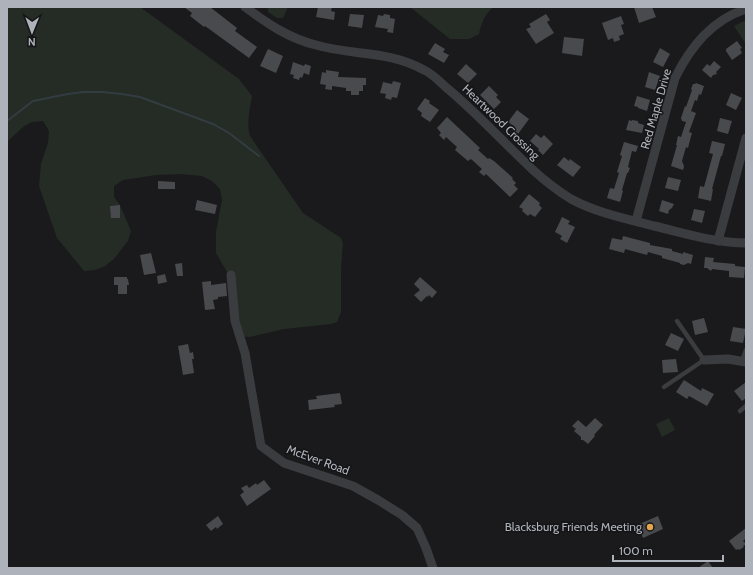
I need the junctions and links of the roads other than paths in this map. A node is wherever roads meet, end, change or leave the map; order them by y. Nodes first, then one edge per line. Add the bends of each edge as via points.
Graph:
1 (245, 7) edge
2 (746, 9) edge
3 (746, 138) edge
4 (636, 221) junction
5 (718, 241) junction
6 (746, 243) edge
7 (231, 275) dead end
8 (677, 321) dead end
9 (746, 350) edge
10 (704, 360) junction
11 (744, 361) edge
12 (664, 387) dead end
13 (746, 406) edge
14 (740, 411) dead end
15 (433, 568) edge

1 - 4 street, Heartwood Crossing via 266,23 301,41 317,46 391,57 426,71 459,98 533,170 571,199
2 - 4 street, Red Maple Drive via 716,24 683,61 675,78
3 - 5 street
4 - 5 street, Heartwood Crossing
5 - 6 street, Heartwood Crossing
7 - 15 street, McEver Road via 236,321 245,353 261,446 284,463 353,486 402,515 417,528
8 - 10 lane
9 - 11 lane
10 - 11 street
10 - 12 lane
13 - 14 lane

